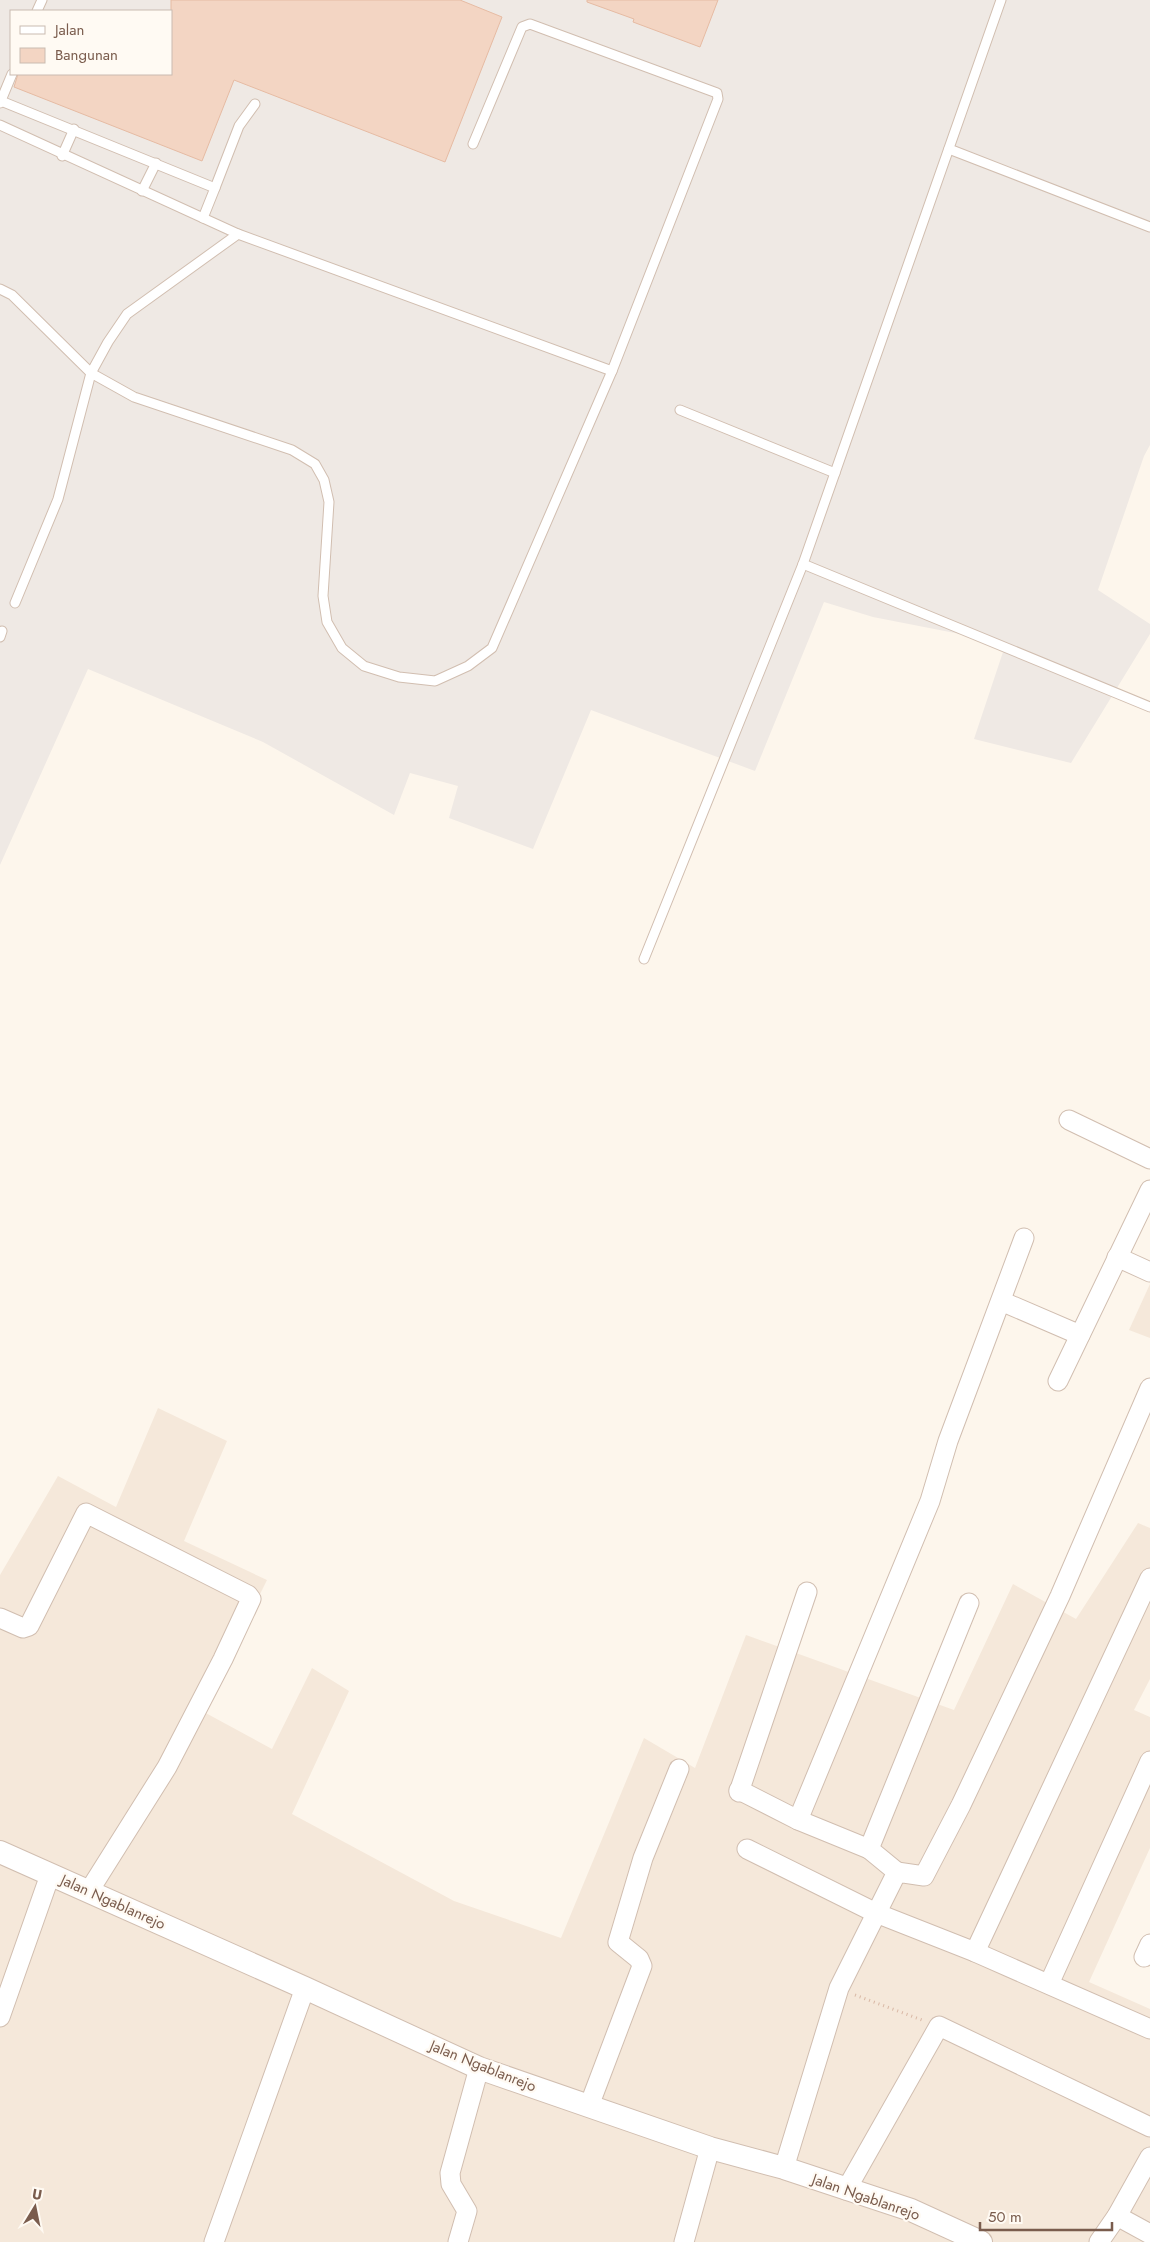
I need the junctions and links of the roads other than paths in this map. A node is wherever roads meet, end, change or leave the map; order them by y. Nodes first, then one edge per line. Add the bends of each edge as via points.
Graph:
1 (1001, 0) edge
2 (12, 75) edge
3 (0, 102) edge
4 (255, 104) dead end
5 (0, 126) edge
6 (74, 129) junction
7 (473, 144) dead end
8 (949, 149) junction
9 (62, 156) junction
10 (156, 163) junction
11 (215, 188) junction
12 (142, 191) junction
13 (203, 218) junction
14 (1150, 226) edge
15 (238, 234) junction
16 (0, 289) edge
17 (612, 371) junction
18 (91, 373) junction
19 (680, 410) dead end
20 (835, 473) junction
21 (803, 564) junction
22 (15, 603) dead end
23 (1150, 707) edge
24 (644, 959) dead end
25 (1069, 1120) dead end
26 (1150, 1159) edge
27 (1150, 1190) edge
28 (1024, 1238) dead end
29 (1118, 1257) junction
30 (1150, 1272) edge
31 (1001, 1301) junction
32 (1080, 1335) junction
33 (1058, 1381) dead end
34 (1150, 1388) edge
35 (1150, 1578) edge
36 (807, 1592) dead end
37 (969, 1603) dead end
38 (0, 1618) edge
39 (1150, 1761) edge
40 (679, 1769) dead end
41 (798, 1820) junction
42 (746, 1849) dead end
43 (869, 1849) junction
44 (0, 1852) edge
45 (898, 1872) junction
46 (50, 1875) junction
47 (88, 1891) junction
48 (876, 1912) junction
49 (975, 1952) junction
50 (1049, 1984) junction
51 (304, 1988) junction
52 (0, 2017) edge
53 (1150, 2029) edge
54 (479, 2068) junction
55 (589, 2106) junction
56 (1150, 2127) edge
57 (710, 2148) junction
58 (1150, 2157) edge
59 (784, 2168) junction
60 (846, 2190) junction
61 (1117, 2216) junction
62 (1150, 2234) edge
63 (972, 2240) edge
64 (214, 2242) edge
65 (458, 2242) edge
66 (684, 2242) edge
67 (1098, 2242) edge

1 - 8 lane
2 - 3 lane
3 - 6 lane
4 - 11 lane via 239,126
5 - 9 lane
6 - 9 lane
6 - 10 lane
7 - 17 lane via 526,24 717,93 717,106
8 - 14 lane
8 - 20 lane
9 - 12 lane
10 - 11 lane
10 - 12 lane
11 - 13 lane
12 - 13 lane
13 - 15 lane
15 - 17 lane
15 - 18 lane via 127,314
16 - 18 lane via 12,295
17 - 18 lane via 492,648 468,666 435,681 399,677 364,666 342,648 327,622 323,596 329,502 324,480 315,464 292,450 134,397
18 - 22 lane via 58,499
19 - 20 lane
20 - 21 lane
21 - 23 lane
21 - 24 lane
25 - 26 street
27 - 29 street
28 - 31 street
29 - 30 street
29 - 32 street
31 - 32 street
31 - 41 street via 948,1442 930,1501
32 - 33 street
34 - 45 street via 1060,1596 961,1805 924,1876
35 - 49 street
36 - 41 street via 739,1791
37 - 43 street
38 - 47 street via 23,1628 29,1626 86,1513 248,1595 251,1600 167,1767
39 - 50 street
40 - 55 street via 643,1858 618,1942 639,1959 642,1966
41 - 43 street
42 - 48 street
43 - 45 street
44 - 46 street, Jalan Ngablanrejo
45 - 48 street
46 - 47 street, Jalan Ngablanrejo
46 - 52 street
47 - 51 street, Jalan Ngablanrejo
48 - 49 street
48 - 59 street via 839,1988
49 - 50 street
50 - 53 street
51 - 54 street, Jalan Ngablanrejo
51 - 64 street
54 - 55 street, Jalan Ngablanrejo
54 - 65 street via 450,2173 451,2184 467,2211
55 - 57 street, Jalan Ngablanrejo
56 - 60 street via 939,2026
57 - 59 street, Jalan Ngablanrejo
57 - 66 street
58 - 61 street
59 - 60 street, Jalan Ngablanrejo
60 - 63 street, Jalan Ngablanrejo via 911,2210
61 - 62 street
61 - 67 street

